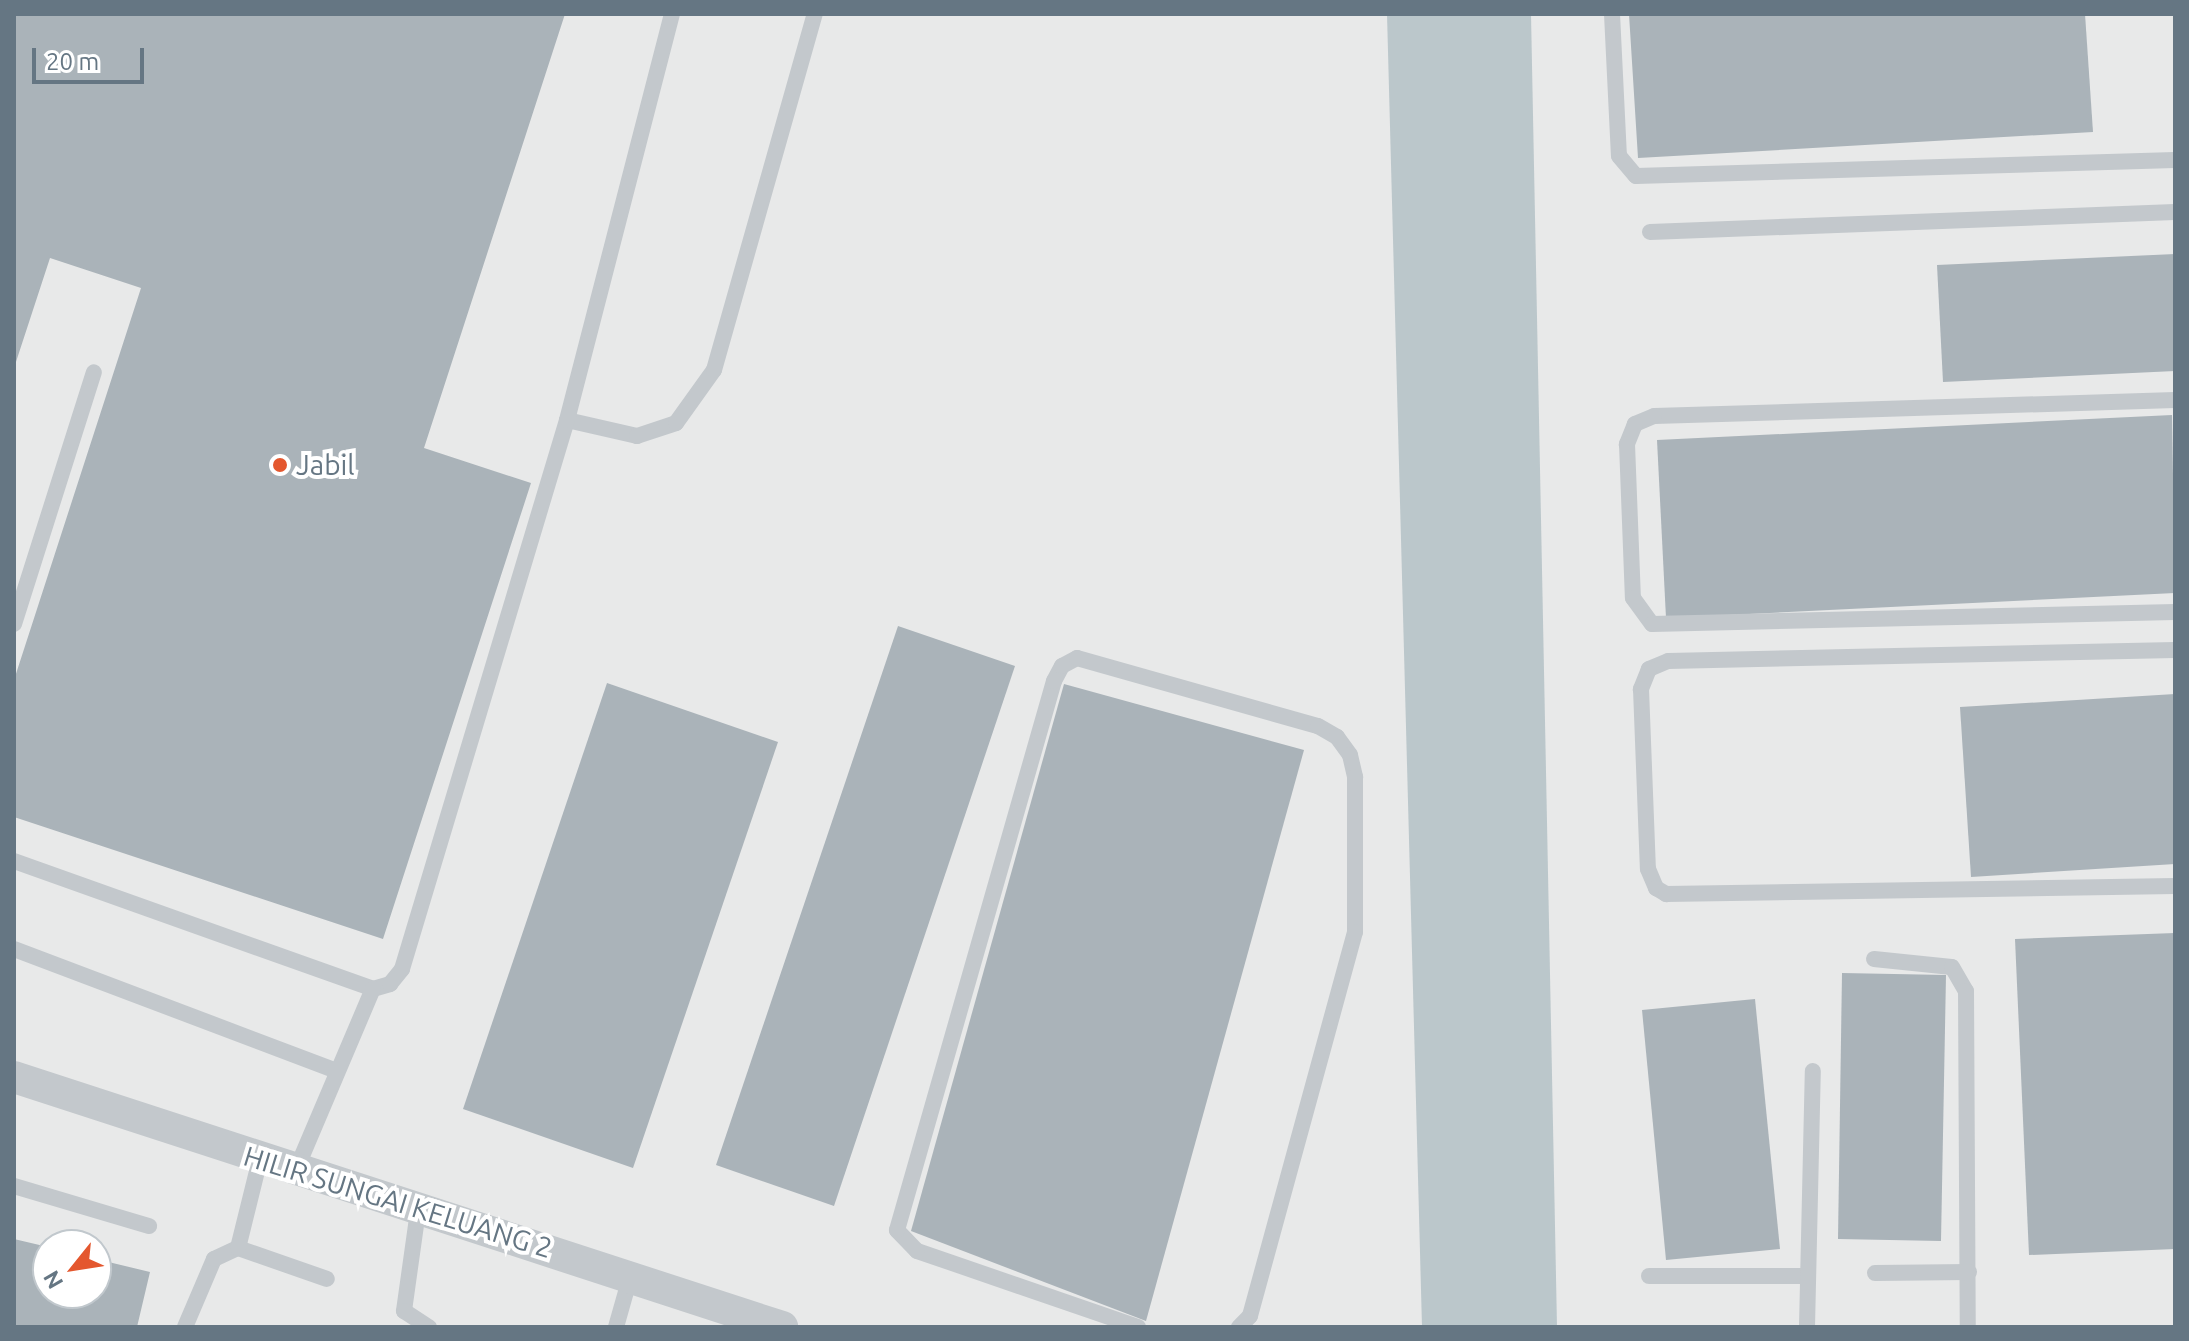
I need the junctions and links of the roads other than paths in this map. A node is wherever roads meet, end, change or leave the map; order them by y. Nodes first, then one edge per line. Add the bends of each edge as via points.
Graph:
1 (672, 14) edge
2 (815, 14) edge
3 (1612, 14) edge
4 (2175, 160) edge
5 (2175, 212) edge
6 (1650, 232) dead end
7 (94, 372) dead end
8 (2175, 400) edge
9 (567, 420) junction
10 (2175, 612) edge
11 (14, 624) edge
12 (2175, 650) edge
13 (14, 861) edge
14 (2175, 886) edge
15 (14, 949) edge
16 (1874, 959) dead end
17 (373, 989) junction
18 (337, 1071) junction
19 (1813, 1071) dead end
20 (14, 1077) edge
21 (260, 1159) junction
22 (296, 1170) junction
23 (14, 1186) edge
24 (418, 1211) junction
25 (149, 1226) dead end
26 (238, 1248) junction
27 (1969, 1272) junction
28 (1875, 1273) dead end
29 (631, 1274) junction
30 (1649, 1276) dead end
31 (1808, 1276) junction
32 (327, 1279) dead end
33 (185, 1327) edge
34 (429, 1327) edge
35 (616, 1327) edge
36 (782, 1327) edge
37 (1138, 1327) edge
38 (1239, 1327) edge
39 (1807, 1327) edge
40 (1968, 1327) edge

1 - 9 lane
2 - 9 lane via 714,370 676,423 637,436
3 - 4 lane via 1619,156 1636,176
5 - 6 lane
7 - 11 lane
8 - 10 lane via 1654,416 1635,424 1627,444 1633,598 1652,624
9 - 17 lane via 402,969 390,984
12 - 14 lane via 1668,661 1649,669 1641,689 1648,869 1656,888 1666,894
13 - 17 lane
15 - 18 lane
16 - 27 lane via 1952,967 1966,991
17 - 18 lane
18 - 22 lane
19 - 31 lane
20 - 21 street, HILIR SUNGAI KELUANG 2
21 - 22 street, HILIR SUNGAI KELUANG 2
21 - 26 lane
22 - 24 street, HILIR SUNGAI KELUANG 2
23 - 25 lane
24 - 29 street, HILIR SUNGAI KELUANG 2
24 - 34 lane via 404,1311
26 - 32 lane
26 - 33 lane via 214,1259
27 - 28 lane
27 - 40 lane
29 - 35 lane
29 - 36 street, HILIR SUNGAI KELUANG 2
30 - 31 lane
31 - 39 lane
37 - 38 lane via 917,1251 897,1230 1054,681 1062,666 1077,658 1318,726 1337,737 1350,755 1355,777 1355,932 1250,1316

